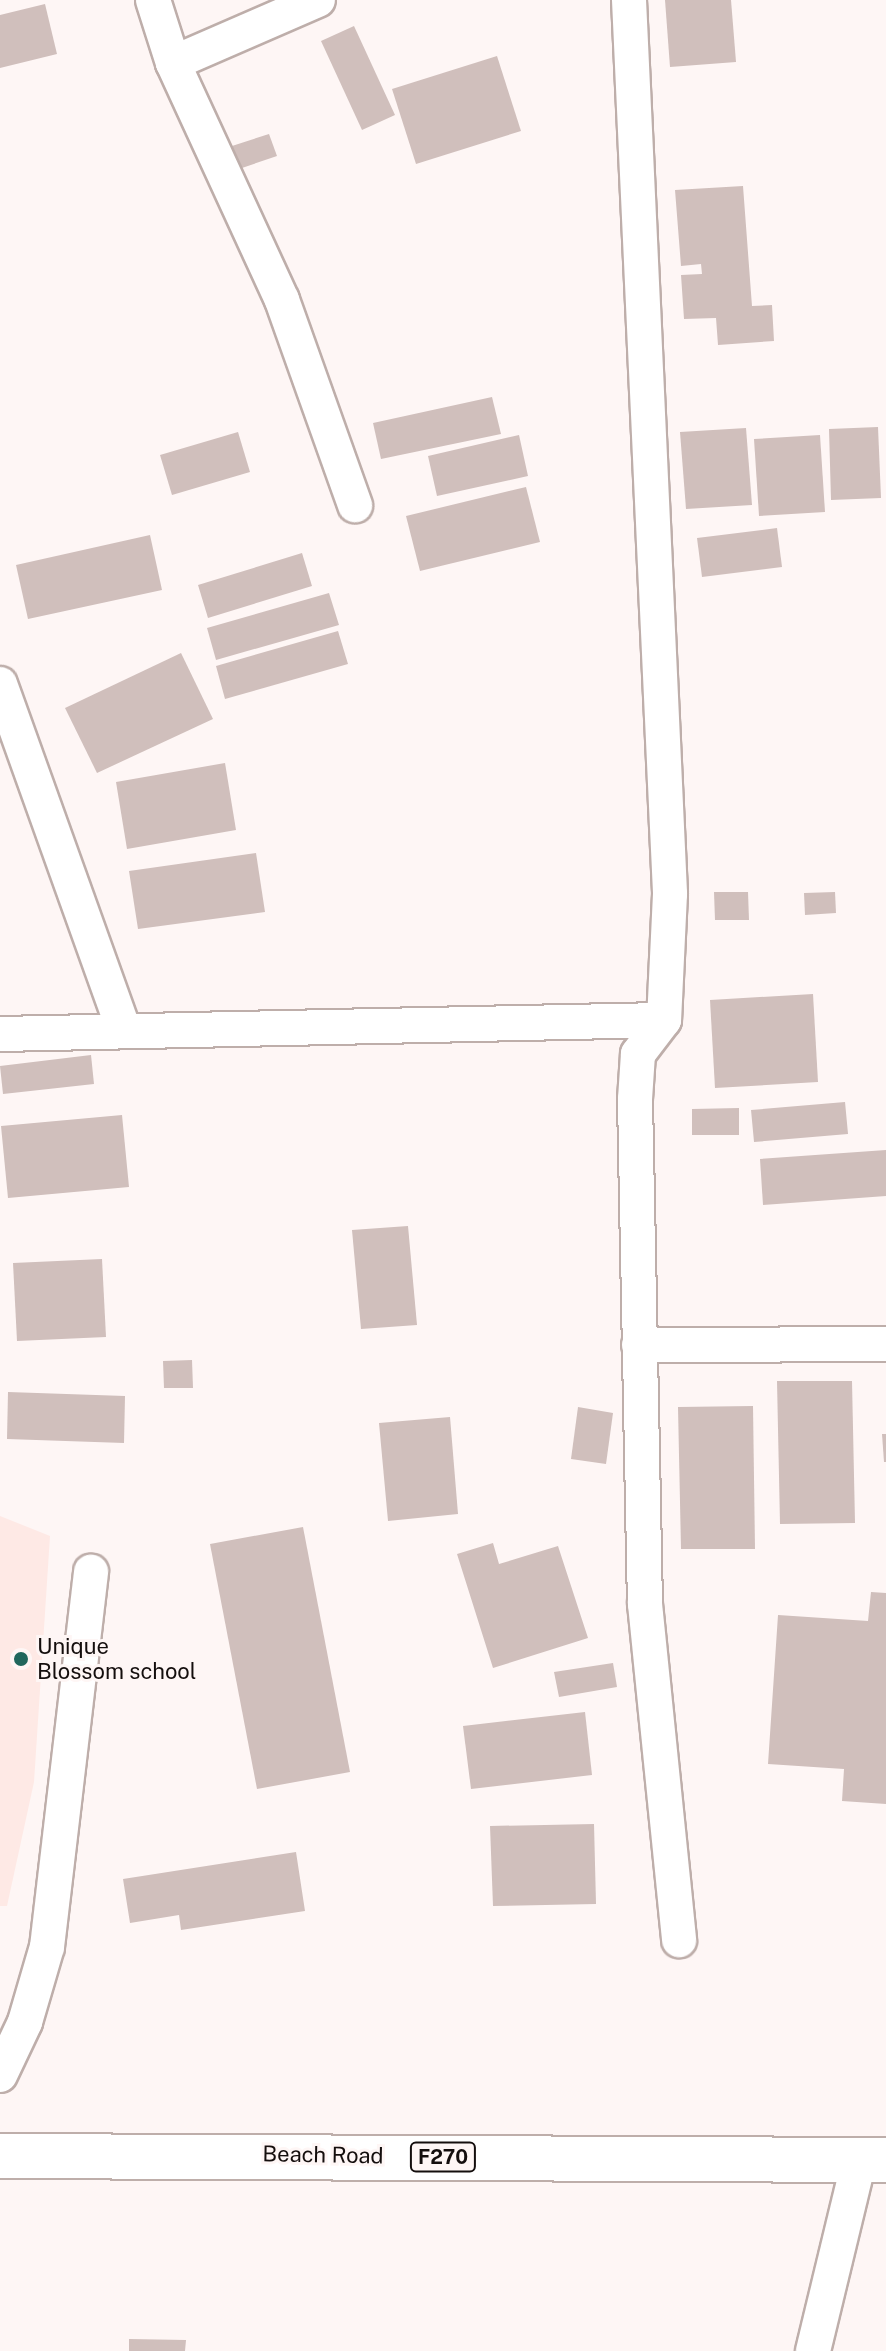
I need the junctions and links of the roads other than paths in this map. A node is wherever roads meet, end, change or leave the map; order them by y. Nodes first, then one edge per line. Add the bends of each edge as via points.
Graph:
1 (153, 0) edge
2 (318, 0) edge
3 (629, 0) edge
4 (173, 63) junction
5 (355, 505) dead end
6 (0, 684) edge
7 (664, 1020) junction
8 (123, 1027) junction
9 (0, 1034) edge
10 (886, 1344) edge
11 (639, 1345) junction
12 (91, 1572) dead end
13 (679, 1940) dead end
14 (0, 2075) edge
15 (0, 2156) edge
16 (873, 2160) edge
17 (813, 2351) edge

1 - 4 street
2 - 4 street
3 - 7 street via 670,894
4 - 5 street via 282,300
6 - 8 street
7 - 8 street via 223,1032
7 - 11 street via 638,1054
8 - 9 street
10 - 11 street
11 - 13 street via 645,1604
12 - 14 street via 47,1947 25,2022
15 - 16 main road, Beach Road / F270
16 - 17 street

